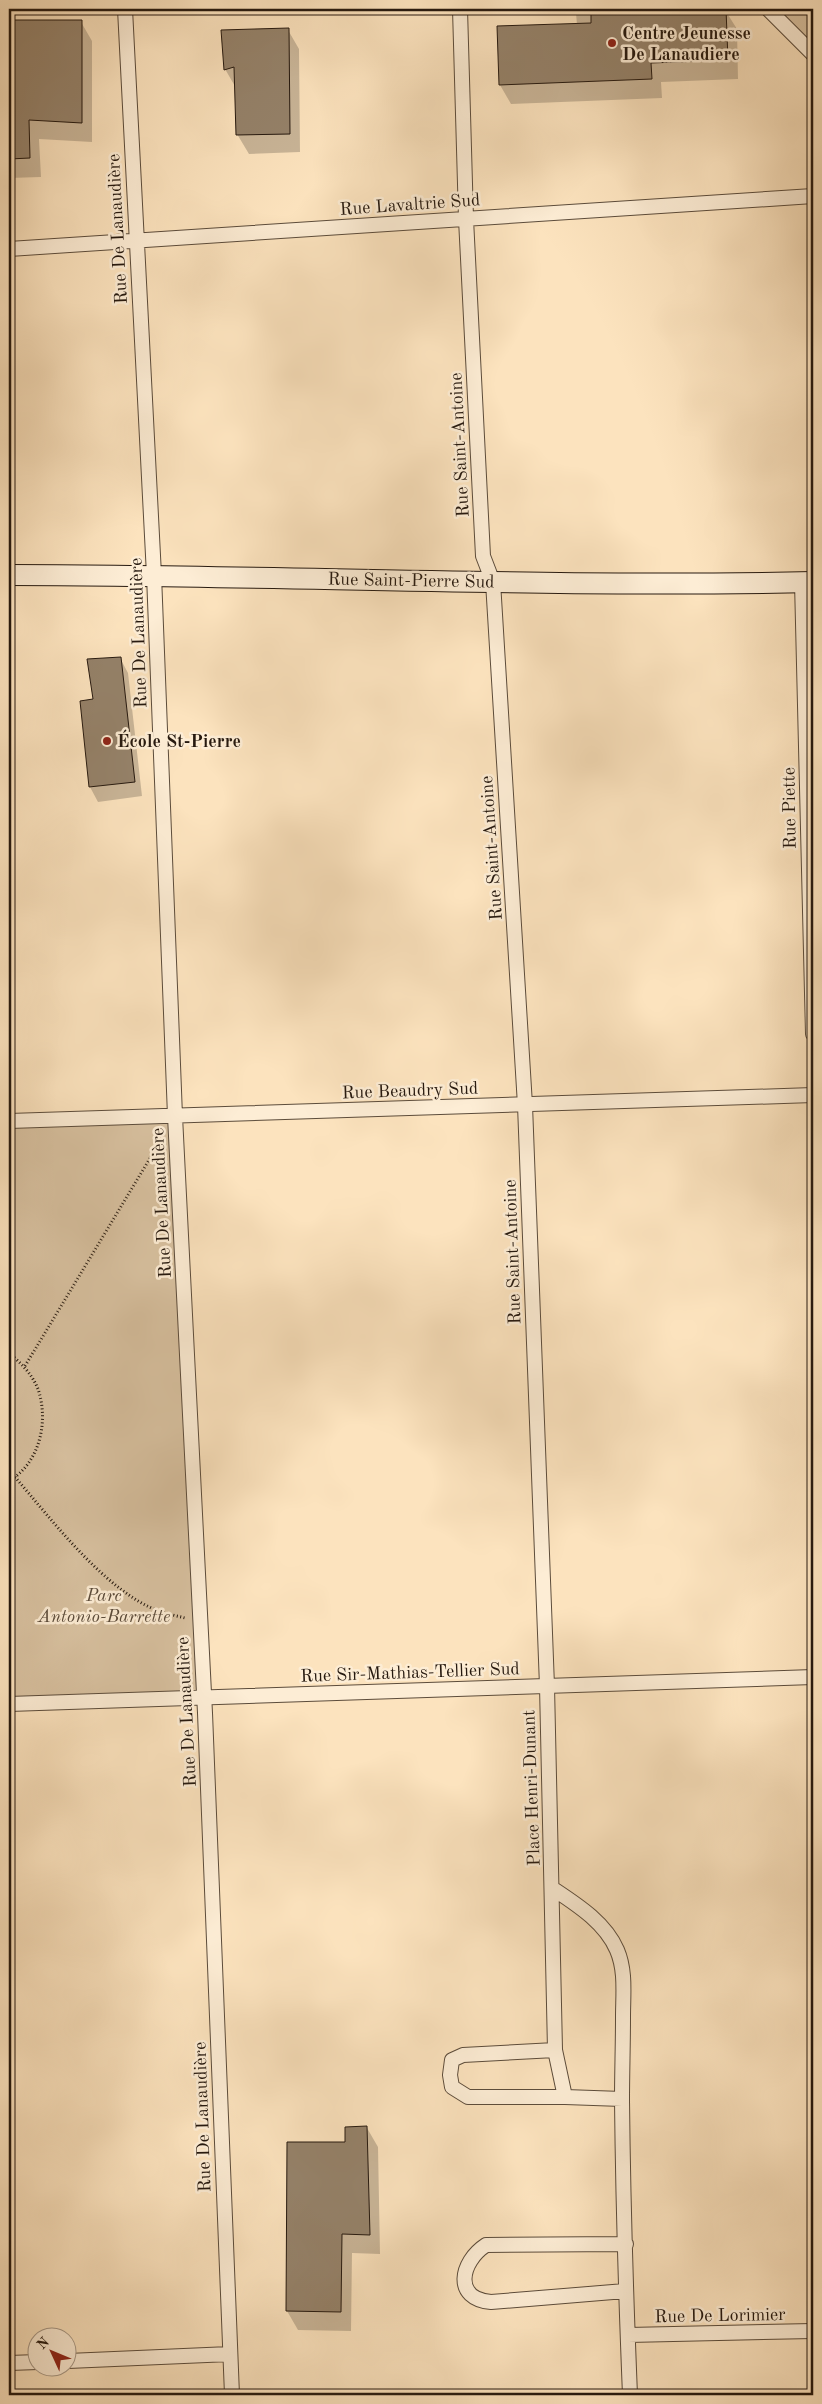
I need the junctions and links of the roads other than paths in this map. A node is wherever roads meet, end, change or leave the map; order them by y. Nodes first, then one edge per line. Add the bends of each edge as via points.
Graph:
1 (125, 9) edge
2 (460, 9) edge
3 (768, 9) edge
4 (813, 54) edge
5 (813, 196) edge
6 (466, 219) junction
7 (136, 240) junction
8 (9, 249) edge
9 (154, 575) junction
10 (9, 576) edge
11 (493, 582) junction
12 (808, 582) edge
13 (813, 1034) edge
14 (813, 1095) edge
15 (525, 1105) junction
16 (175, 1116) junction
17 (9, 1121) edge
18 (813, 1677) edge
19 (547, 1686) junction
20 (204, 1699) junction
21 (9, 1704) edge
22 (552, 1888) junction
23 (555, 2050) junction
24 (565, 2097) junction
25 (622, 2099) junction
26 (626, 2244) junction
27 (625, 2292) junction
28 (813, 2331) edge
29 (628, 2336) junction
30 (230, 2354) junction
31 (78, 2361) edge
32 (28, 2362) edge
33 (9, 2363) edge
34 (232, 2395) edge
35 (630, 2395) edge

1 - 7 street, Rue De Lanaudière
2 - 6 street, Rue Saint-Antoine
3 - 4 street
5 - 6 street, Rue Lavaltrie Sud
6 - 7 street, Rue Lavaltrie Sud
6 - 11 street, Rue Saint-Antoine via 483,556
7 - 8 street, Rue Lavaltrie Sud
7 - 9 street, Rue De Lanaudière
9 - 10 street, Rue Saint-Pierre Sud
9 - 11 street, Rue Saint-Pierre Sud
9 - 16 street, Rue De Lanaudière
11 - 12 street, Rue Saint-Pierre Sud
11 - 15 street, Rue Saint-Antoine
12 - 13 street, Rue Piette
14 - 15 street, Rue Beaudry Sud
15 - 16 street, Rue Beaudry Sud
15 - 19 street, Rue Saint-Antoine
16 - 17 street, Rue Beaudry Sud
16 - 20 street, Rue De Lanaudière
18 - 19 street, Rue Sir-Mathias-Tellier Sud
19 - 20 street, Rue Sir-Mathias-Tellier Sud
19 - 22 street, Place Henri-Dunant
20 - 21 street, Rue Sir-Mathias-Tellier Sud
20 - 30 street, Rue De Lanaudière
22 - 23 street, Place Henri-Dunant
22 - 25 street, Place Henri-Dunant via 583,1908 616,1948 623,1972
23 - 24 street, Place Henri-Dunant
23 - 24 street via 463,2056 452,2060 452,2087 468,2097
24 - 25 street
25 - 26 street, Place Henri-Dunant
26 - 27 street, Place Henri-Dunant
26 - 27 street via 486,2245 469,2261 464,2281 478,2301
27 - 29 street, Place Henri-Dunant
28 - 29 street, Rue De Lorimier
29 - 35 street, Place Henri-Dunant
30 - 31 street
30 - 34 street, Rue De Lanaudière
32 - 33 street

